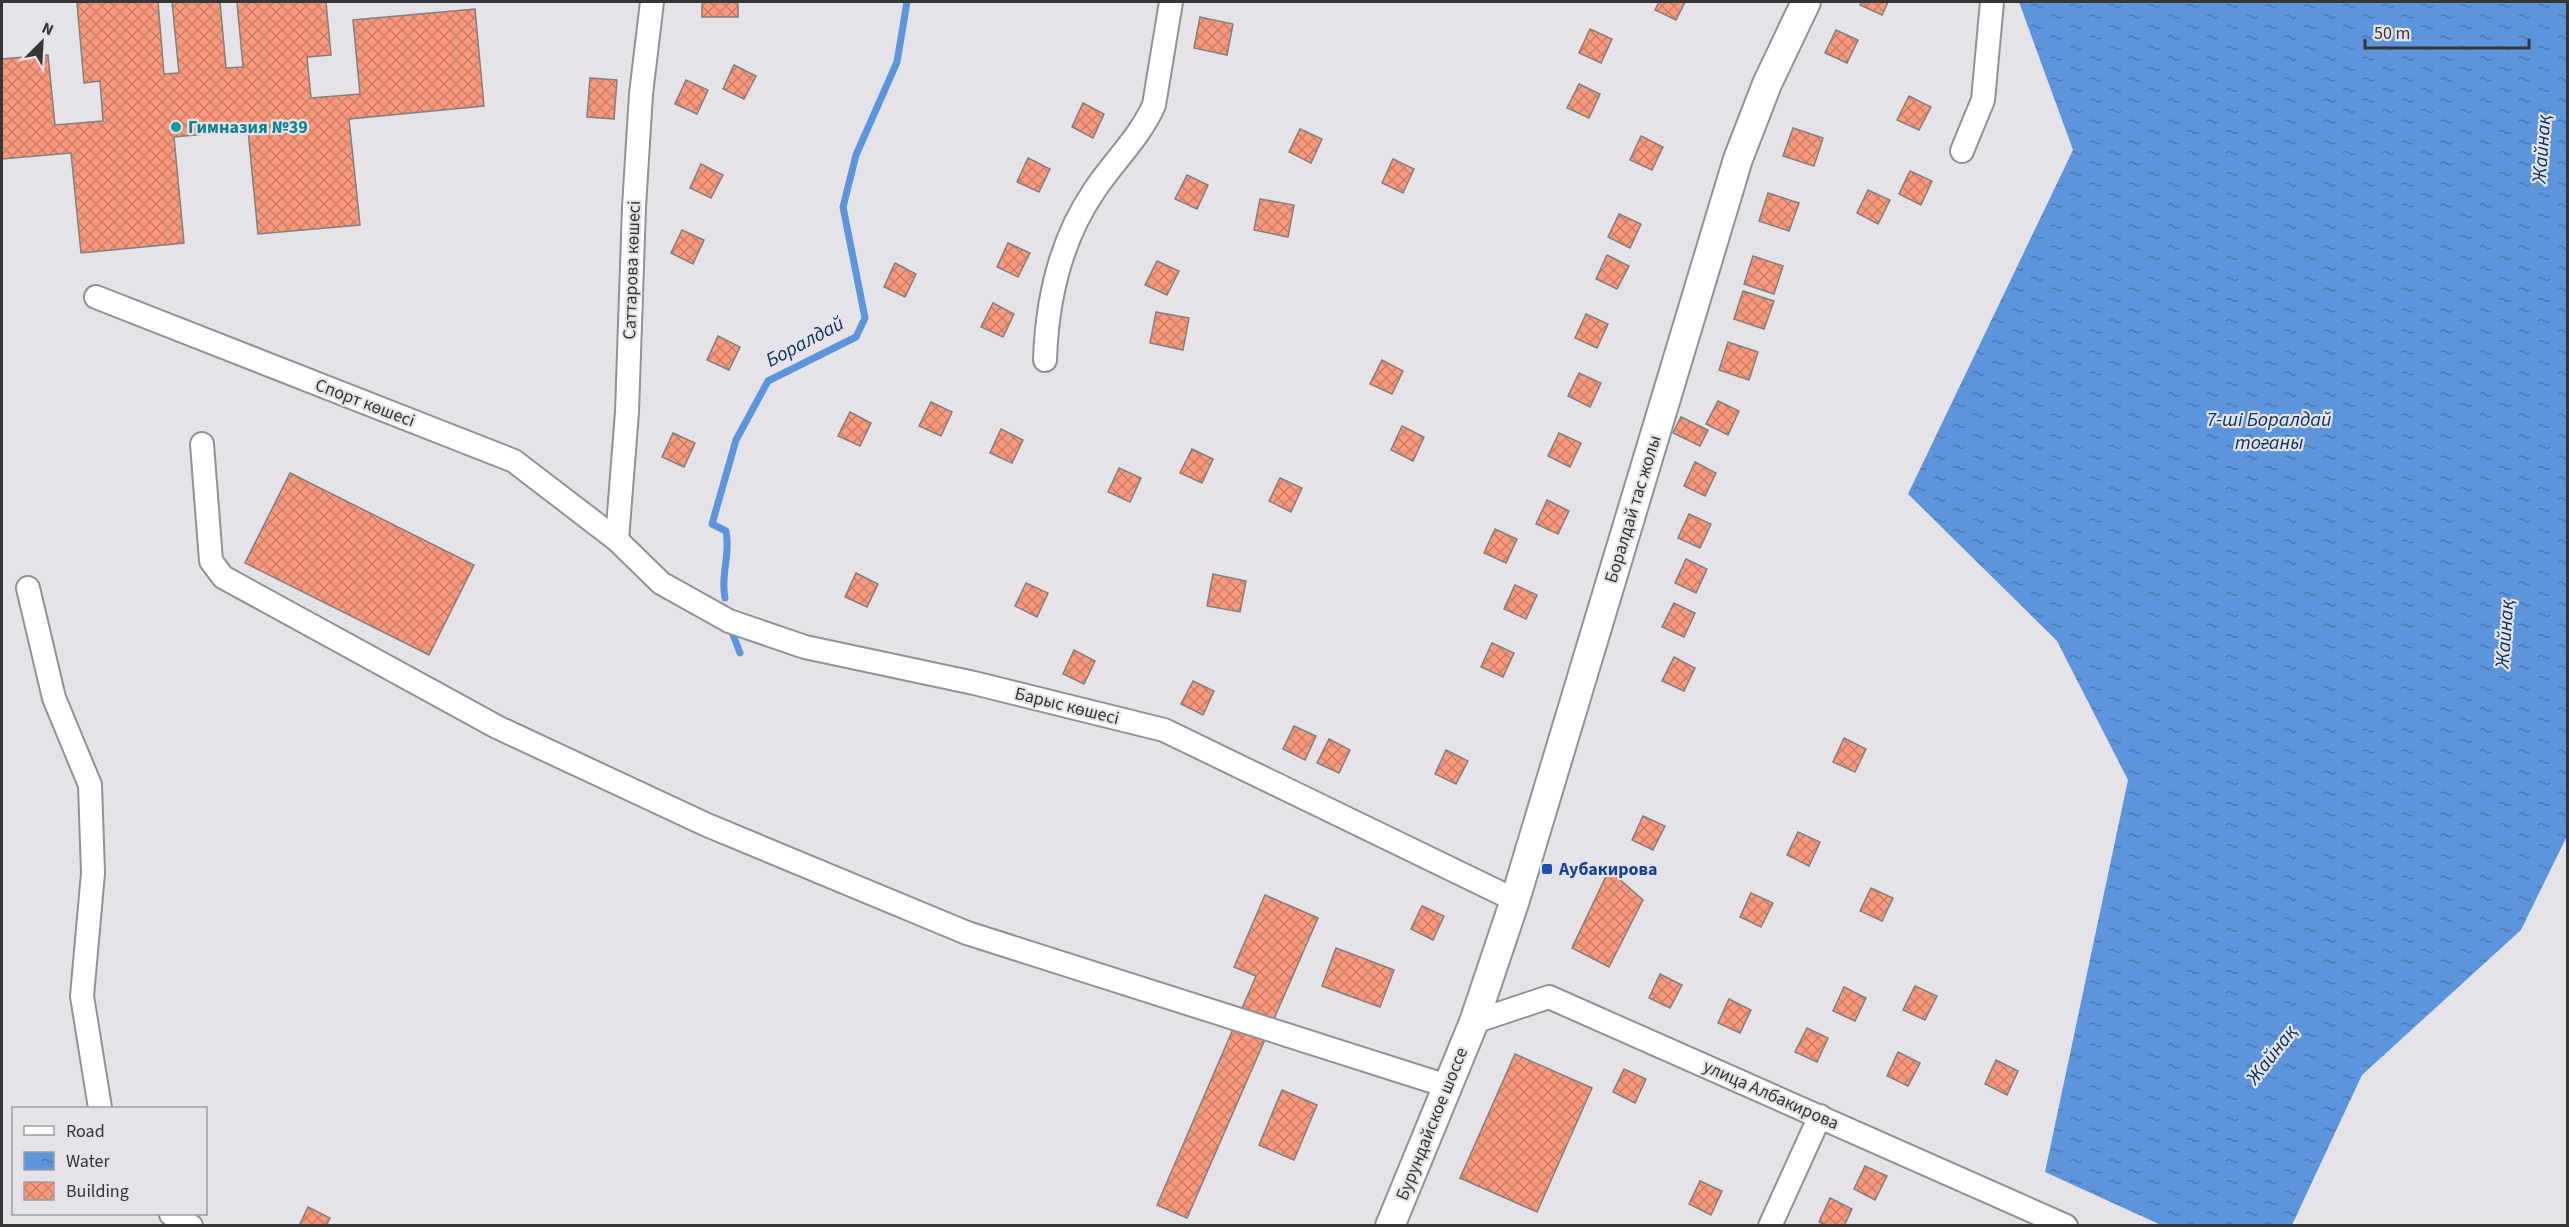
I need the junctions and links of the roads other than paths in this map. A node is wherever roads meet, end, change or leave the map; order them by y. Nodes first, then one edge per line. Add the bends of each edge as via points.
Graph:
1 (652, 2) edge
2 (1172, 2) edge
3 (1806, 2) edge
4 (1992, 2) edge
5 (1962, 151) dead end
6 (96, 297) dead end
7 (1045, 360) dead end
8 (202, 444) dead end
9 (617, 540) junction
10 (28, 588) dead end
11 (1515, 900) junction
12 (1474, 1022) junction
13 (1447, 1086) junction
14 (100, 1107) edge
15 (1820, 1116) junction
16 (173, 1215) edge
17 (191, 1226) edge
18 (1390, 1226) edge
19 (1770, 1226) edge
20 (2066, 1226) edge

1 - 9 street, Саттарова көшесі via 640,105 627,412
2 - 7 street via 1154,105 1147,121 1094,190 1063,250 1046,324
3 - 11 main road, Боралдай тас жолы via 1767,84 1738,159
4 - 5 street via 1983,100
6 - 9 street, Спорт көшесі via 514,461
8 - 13 street via 211,561 223,577 497,727 707,825 967,933
9 - 11 street, Барыс көшесі via 661,583 729,621 805,647 1164,730
10 - 14 street via 54,698 90,784 93,873 82,996
11 - 12 main road, Боралдай тас жолы
12 - 13 main road, Бурундайское шоссе
12 - 15 street, улица Албакирова via 1549,997
13 - 18 main road, Бурундайское шоссе
15 - 19 street
15 - 20 street, улица Албакирова
16 - 17 street

